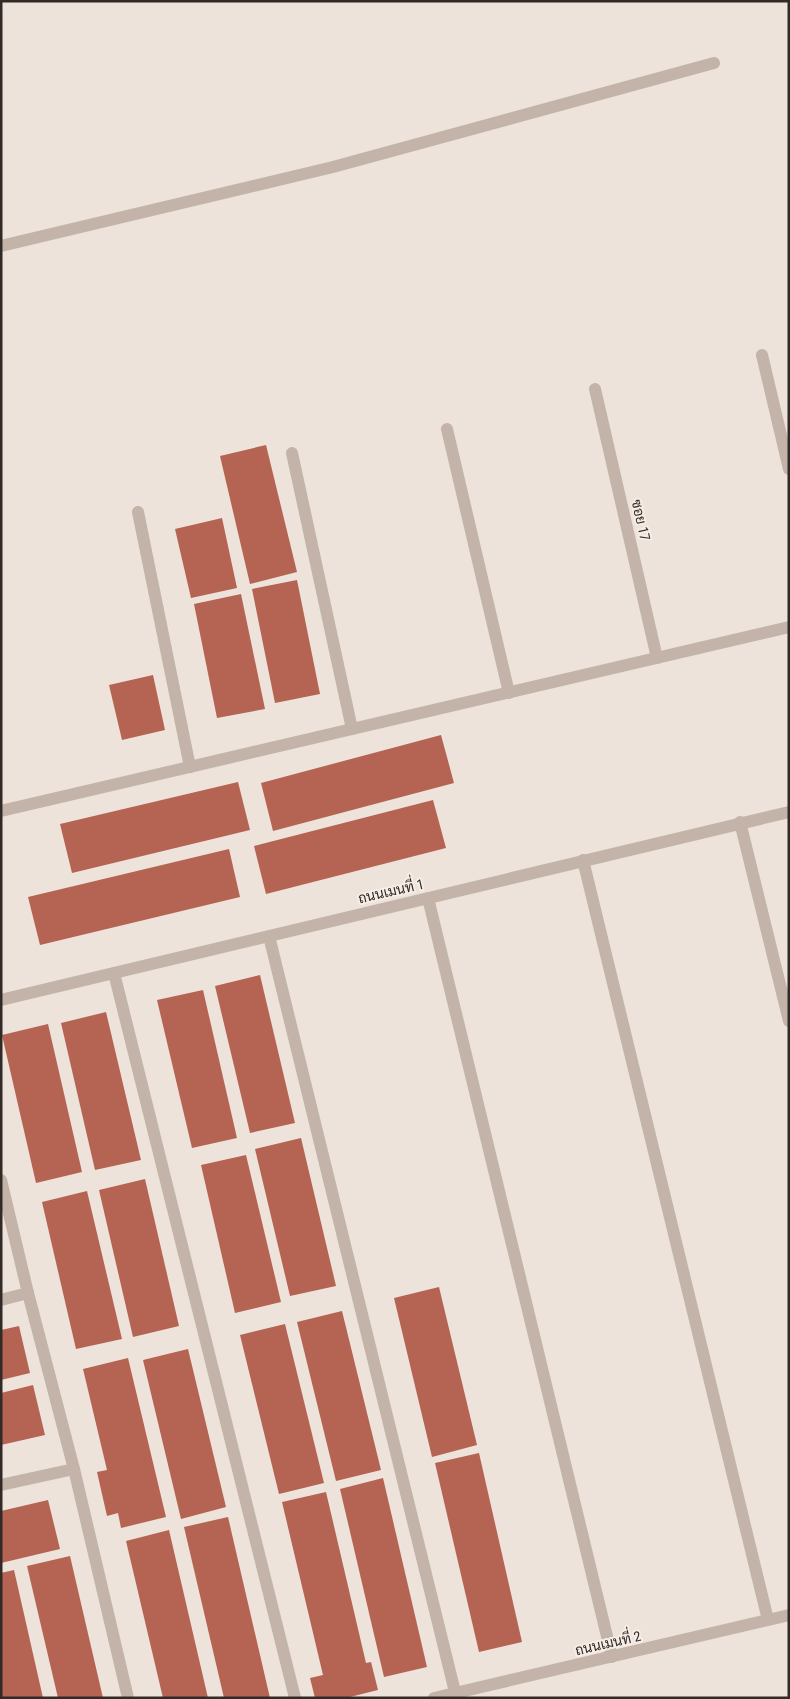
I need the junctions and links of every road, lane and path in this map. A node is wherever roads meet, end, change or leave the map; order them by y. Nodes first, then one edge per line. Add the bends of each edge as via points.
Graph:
1 (714, 63) dead end
2 (1, 246) edge
3 (762, 355) dead end
4 (595, 389) dead end
5 (447, 429) dead end
6 (292, 453) dead end
7 (789, 469) edge
8 (138, 512) dead end
9 (789, 627) edge
10 (657, 658) junction
11 (510, 692) junction
12 (352, 729) junction
13 (190, 767) junction
14 (1, 811) edge
15 (789, 812) edge
16 (740, 822) junction
17 (583, 860) junction
18 (428, 898) junction
19 (269, 936) junction
20 (114, 973) junction
21 (1, 1000) edge
22 (789, 1021) edge
23 (1, 1180) edge
24 (28, 1293) junction
25 (1, 1300) edge
26 (74, 1469) junction
27 (1, 1485) edge
28 (789, 1615) edge
29 (768, 1620) junction
30 (612, 1658) junction
31 (455, 1692) junction
32 (128, 1698) edge
33 (295, 1698) edge
34 (434, 1698) edge

1 - 2 street via 333,167
3 - 7 street
4 - 10 street, ซอย 17
5 - 11 street
6 - 12 street
8 - 13 street
9 - 10 street
10 - 11 street
11 - 12 street
12 - 13 street
13 - 14 street
15 - 16 street, ถนนเมนที่ 1
16 - 17 street, ถนนเมนที่ 1
16 - 22 street
17 - 18 street, ถนนเมนที่ 1
17 - 29 street
18 - 19 street, ถนนเมนที่ 1
18 - 30 street
19 - 20 street, ถนนเมนที่ 1
19 - 31 street
20 - 21 street, ถนนเมนที่ 1
20 - 33 street
23 - 24 street
24 - 25 street
24 - 26 street
26 - 27 street
26 - 32 street
28 - 29 street, ถนนเมนที่ 2
29 - 30 street, ถนนเมนที่ 2
30 - 31 street, ถนนเมนที่ 2
31 - 34 street, ถนนเมนที่ 2

